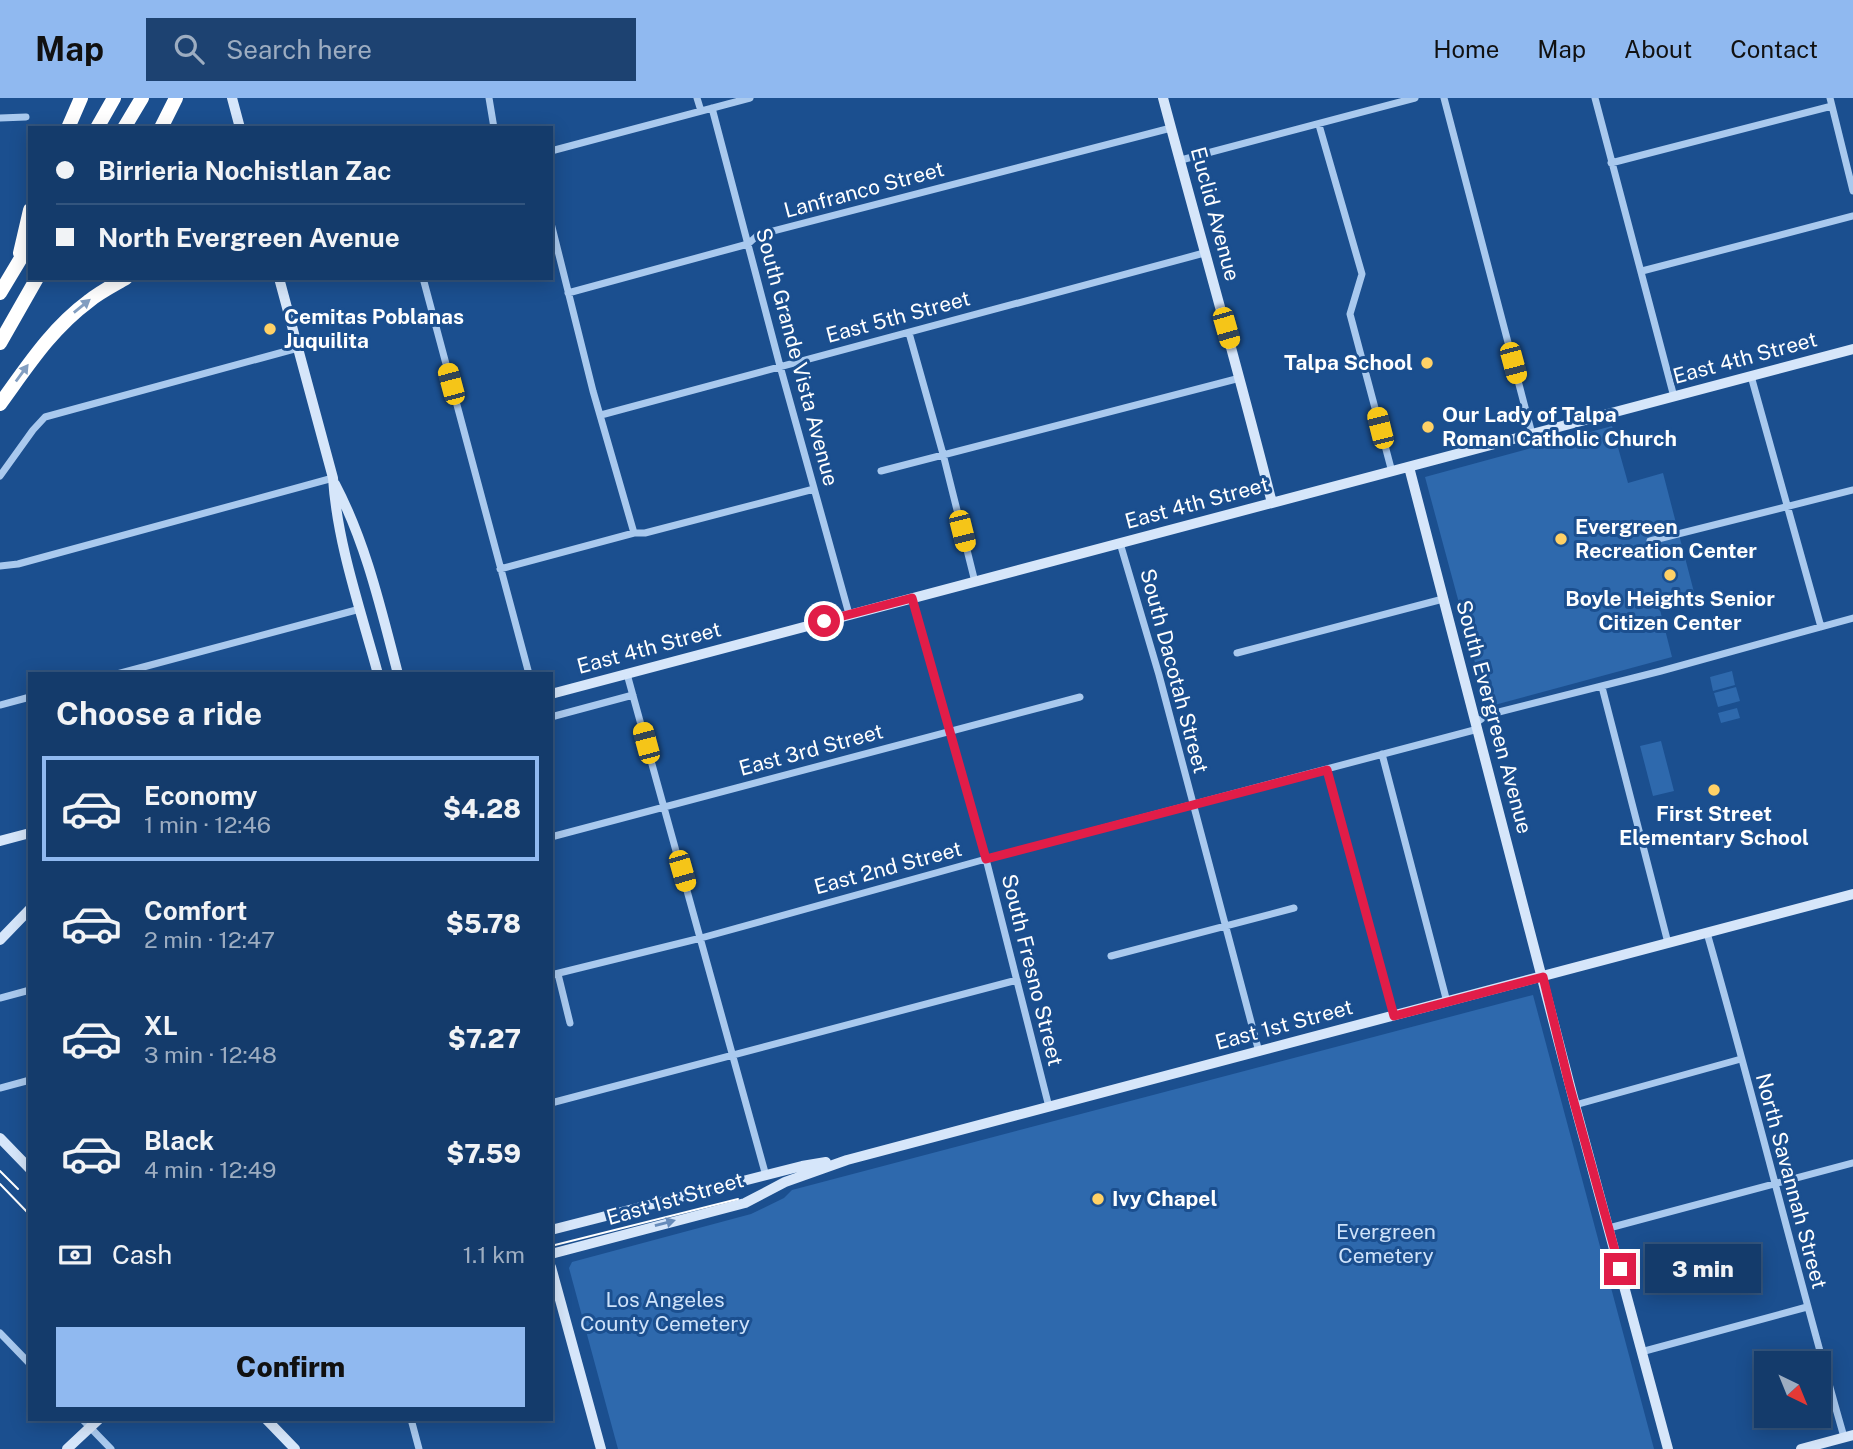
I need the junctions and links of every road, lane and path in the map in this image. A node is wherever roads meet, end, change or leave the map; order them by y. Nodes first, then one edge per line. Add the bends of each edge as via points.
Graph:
1 (81, 98) edge
2 (114, 98) edge
3 (142, 98) edge
4 (176, 98) edge
5 (232, 98) edge
6 (489, 98) edge
7 (697, 98) edge
8 (750, 98) edge
9 (1163, 98) edge
10 (1415, 98) edge
11 (1444, 98) edge
12 (1595, 98) edge
13 (1831, 102) edge
14 (712, 108) junction
15 (701, 111) junction
16 (26, 117) dead end
17 (0, 118) edge
18 (1318, 125) junction
19 (69, 126) edge
20 (98, 126) edge
21 (125, 126) edge
22 (162, 126) edge
23 (239, 126) edge
24 (494, 126) edge
25 (1171, 128) junction
26 (553, 150) edge
27 (1181, 160) junction
28 (1611, 163) junction
29 (1853, 191) edge
30 (1853, 216) edge
31 (28, 218) edge
32 (553, 231) edge
33 (748, 244) junction
34 (28, 246) edge
35 (1204, 253) junction
36 (17, 265) junction
37 (1642, 271) junction
38 (36, 280) edge
39 (122, 280) edge
40 (280, 280) edge
41 (424, 280) edge
42 (0, 293) edge
43 (568, 293) junction
44 (909, 333) junction
45 (0, 343) edge
46 (298, 348) junction
47 (1853, 349) edge
48 (780, 366) junction
49 (1751, 376) junction
50 (1240, 378) junction
51 (1674, 397) junction
52 (0, 404) edge
53 (601, 415) junction
54 (1532, 434) junction
55 (943, 454) junction
56 (1409, 467) junction
57 (881, 471) dead end
58 (1392, 472) junction
59 (0, 476) edge
60 (332, 478) junction
61 (814, 489) junction
62 (1853, 490) edge
63 (1272, 503) junction
64 (1787, 508) junction
65 (634, 533) junction
66 (1650, 541) dead end
67 (1120, 543) junction
68 (0, 568) edge
69 (500, 569) junction
70 (975, 582) junction
71 (912, 598) junction
72 (1443, 599) junction
73 (360, 609) junction
74 (849, 614) junction
75 (1853, 618) edge
76 (1821, 627) junction
77 (1237, 653) dead end
78 (124, 672) edge
79 (377, 672) edge
80 (397, 672) edge
81 (528, 672) edge
82 (627, 674) junction
83 (1602, 687) junction
84 (554, 693) edge
85 (633, 695) junction
86 (1080, 697) dead end
87 (28, 698) edge
88 (0, 705) edge
89 (553, 716) edge
90 (1477, 726) junction
91 (948, 731) junction
92 (1381, 754) junction
93 (1327, 770) junction
94 (1192, 805) junction
95 (664, 807) junction
96 (28, 834) edge
97 (553, 836) edge
98 (0, 841) edge
99 (986, 859) junction
100 (1853, 894) edge
101 (1294, 908) dead end
102 (28, 911) edge
103 (1225, 925) junction
104 (1707, 933) junction
105 (701, 938) junction
106 (0, 940) edge
107 (1668, 943) junction
108 (1111, 956) dead end
109 (555, 974) edge
110 (1543, 977) junction
111 (1017, 980) junction
112 (28, 991) edge
113 (0, 998) edge
114 (1447, 1002) junction
115 (1394, 1016) junction
116 (570, 1023) dead end
117 (1259, 1052) junction
118 (733, 1055) junction
119 (1741, 1059) junction
120 (28, 1081) edge
121 (0, 1088) edge
122 (553, 1102) edge
123 (1575, 1105) junction
124 (1049, 1107) junction
125 (0, 1138) edge
126 (847, 1160) junction
127 (1853, 1163) edge
128 (28, 1167) edge
129 (766, 1176) junction
130 (1776, 1185) junction
131 (1609, 1228) junction
132 (553, 1229) edge
133 (553, 1253) edge
134 (553, 1274) edge
135 (1807, 1307) junction
136 (0, 1333) edge
137 (1641, 1352) junction
138 (28, 1362) edge
139 (268, 1421) edge
140 (412, 1421) edge
141 (90, 1422) edge
142 (1849, 1436) edge
143 (67, 1449) edge
144 (111, 1449) edge
145 (295, 1449) edge
146 (419, 1449) edge
147 (601, 1449) edge
148 (1668, 1449) edge
149 (1801, 1449) edge

1 - 19 highway
2 - 20 highway
3 - 21 highway
4 - 22 highway
5 - 23 street
6 - 24 street
7 - 15 street
8 - 14 street
9 - 25 street, Euclid Avenue
10 - 18 street
11 - 54 street
12 - 28 street
13 - 28 street
13 - 29 street
14 - 15 street
14 - 33 street, South Grande Vista Avenue
15 - 26 street
16 - 17 street
18 - 27 street
18 - 58 street via 1362,274 1350,314
25 - 27 street, Euclid Avenue
25 - 33 street, Lanfranco Street via 758,235
27 - 35 street, Euclid Avenue
28 - 37 street
30 - 37 street
31 - 36 highway
32 - 43 street
33 - 43 street, Lanfranco Street
33 - 48 street, South Grande Vista Avenue
34 - 36 highway
35 - 44 street, East 5th Street
35 - 50 street, Euclid Avenue
36 - 42 highway
37 - 51 street
38 - 45 highway
52 -> 39 highway via 44,342 91,298
40 - 46 street
41 - 69 street
43 - 53 street
44 - 48 street, East 5th Street
44 - 55 street
46 - 59 street via 51,414
46 - 60 street
47 - 49 street, East 4th Street
48 - 53 street, East 5th Street
48 - 61 street, South Grande Vista Avenue
49 - 51 street, East 4th Street
49 - 64 street
50 - 55 street
50 - 63 street, Euclid Avenue
51 - 54 street, East 4th Street
53 - 65 street
54 - 56 street, East 4th Street
55 - 57 street
55 - 70 street
56 - 58 street, East 4th Street
56 - 72 street, South Evergreen Avenue
58 - 63 street, East 4th Street
60 - 68 street
60 - 73 street
60 - 80 street via 349,511 374,584
61 - 65 street
61 - 74 street, South Grande Vista Avenue
62 - 64 street
63 - 67 street, East 4th Street
64 - 66 street
64 - 76 street
65 - 69 street
67 - 70 street, East 4th Street
67 - 94 street, South Dacotah Street
69 - 81 street
70 - 71 street, East 4th Street
71 - 74 street, East 4th Street
71 - 91 street, South Fresno Street
72 - 77 street
72 - 90 street, South Evergreen Avenue
73 - 78 street
73 - 79 street
74 - 82 street, East 4th Street
75 - 76 street, East 2nd Street
76 - 83 street, East 2nd Street
82 - 84 street, East 4th Street
82 - 85 street
83 - 90 street, East 2nd Street via 1487,715
83 - 107 street
85 - 89 street, East 4th Street
85 - 95 street
86 - 91 street, East 3rd Street
87 - 88 street
90 - 92 street, East 2nd Street
90 - 110 street, South Evergreen Avenue
91 - 95 street, East 3rd Street
91 - 99 street, South Fresno Street
92 - 93 street, East 2nd Street
92 - 114 street
93 - 94 street, East 2nd Street
93 - 115 street
94 - 99 street, East 2nd Street
94 - 103 street, South Dacotah Street
95 - 97 street, East 3rd Street
95 - 105 street
96 - 98 street
99 - 105 street, East 2nd Street
99 - 111 street, South Fresno Street
100 - 104 street, East 1st Street
101 - 103 street
102 - 106 street
103 - 108 street
103 - 117 street, South Dacotah Street
104 - 107 street, East 1st Street
104 - 119 street, North Savannah Street
105 - 109 street, East 2nd Street
105 - 118 street
107 - 110 street, East 1st Street
109 - 116 street
110 - 114 street, East 1st Street
110 - 123 street, South Evergreen Avenue
111 - 118 street
111 - 124 street, South Fresno Street
112 - 113 street
114 - 115 street, East 1st Street
115 - 117 street, East 1st Street
117 - 124 street, East 1st Street
118 - 122 street
118 - 129 street
119 - 123 street
119 - 130 street, North Savannah Street
120 - 121 street
123 - 131 street, South Evergreen Avenue
124 - 126 street, East 1st Street
125 - 128 street
126 - 129 street, East 1st Street
133 -> 126 street, East 1st Street via 745,1203 785,1182
127 - 130 street
129 - 132 street, East 1st Street
130 - 131 street
130 - 135 street, North Savannah Street
131 - 137 street, South Evergreen Avenue
134 - 147 street
135 - 137 street
135 - 142 street, North Savannah Street
136 - 138 street
137 - 148 street, South Evergreen Avenue
139 - 145 street
140 - 146 street
141 - 143 street
141 - 144 street
142 - 149 street

